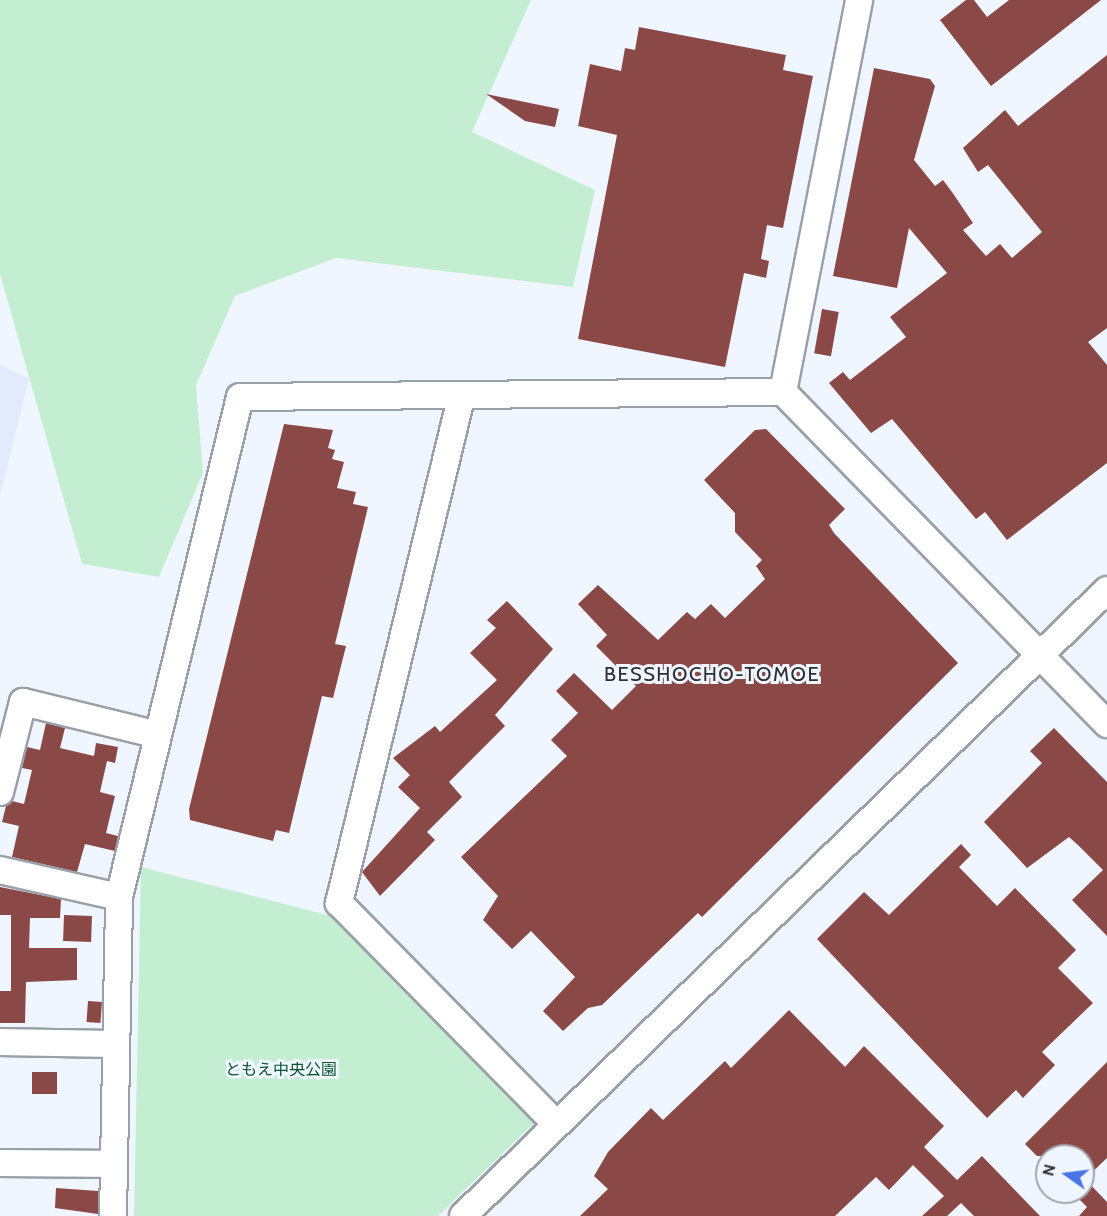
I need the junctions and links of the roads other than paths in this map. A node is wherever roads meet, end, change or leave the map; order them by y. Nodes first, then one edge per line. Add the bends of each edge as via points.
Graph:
1 (859, 0) edge
2 (783, 392) junction
3 (461, 398) junction
4 (1107, 590) edge
5 (1040, 654) junction
6 (1107, 724) edge
7 (158, 735) junction
8 (0, 792) edge
9 (0, 870) edge
10 (120, 897) junction
11 (0, 1042) edge
12 (115, 1044) junction
13 (555, 1123) junction
14 (0, 1163) edge
15 (113, 1164) junction
16 (113, 1216) edge
17 (463, 1216) edge

1 - 2 street
2 - 3 street
2 - 5 street
3 - 7 street via 240,397
3 - 13 street via 339,903
4 - 5 street
5 - 6 street
5 - 13 street
7 - 8 street via 23,702
7 - 10 street
9 - 10 street
10 - 12 street
11 - 12 street
12 - 15 street
13 - 17 street
14 - 15 street
15 - 16 street

